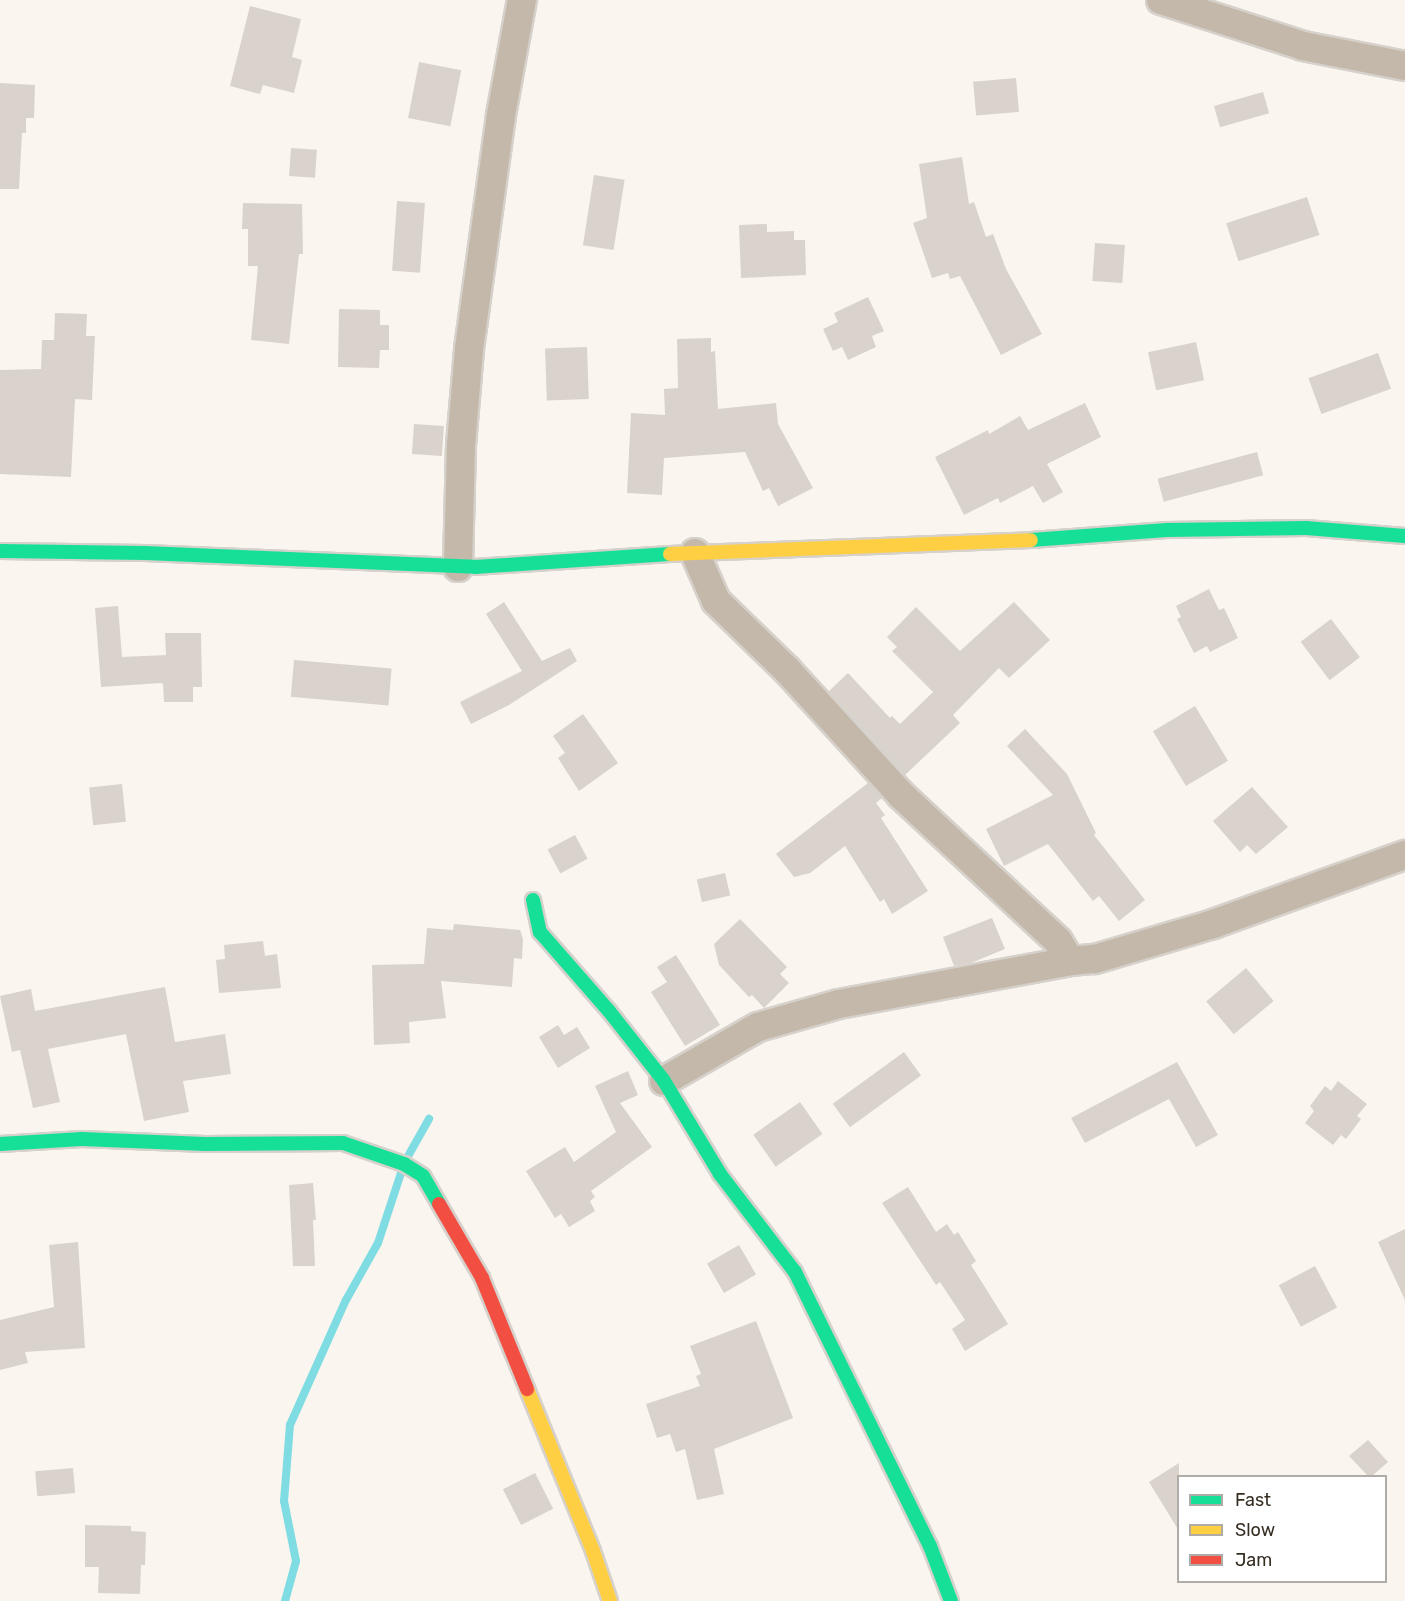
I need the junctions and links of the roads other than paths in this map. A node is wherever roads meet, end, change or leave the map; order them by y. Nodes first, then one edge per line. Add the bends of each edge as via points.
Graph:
1 (522, 0) edge
2 (1161, 0) edge
3 (1405, 66) edge
4 (1405, 536) edge
5 (0, 551) edge
6 (695, 553) junction
7 (458, 567) junction
8 (1405, 855) edge
9 (533, 900) dead end
10 (1070, 961) junction
11 (664, 1081) junction
12 (0, 1144) edge
13 (610, 1601) edge
14 (951, 1601) edge

1 - 7 street via 501,115 469,349 461,445
2 - 3 street via 1303,46
4 - 6 street via 1306,528 1167,530 995,543
5 - 7 street via 145,553
6 - 7 street
6 - 10 street via 716,601 787,670 901,795 1058,941
8 - 10 street via 1213,924 1095,959
9 - 11 street via 540,932
10 - 11 street via 839,1004 768,1024
11 - 14 street via 720,1174 795,1272 930,1546
12 - 13 street via 82,1138 206,1144 343,1143 404,1164 423,1176 482,1278

